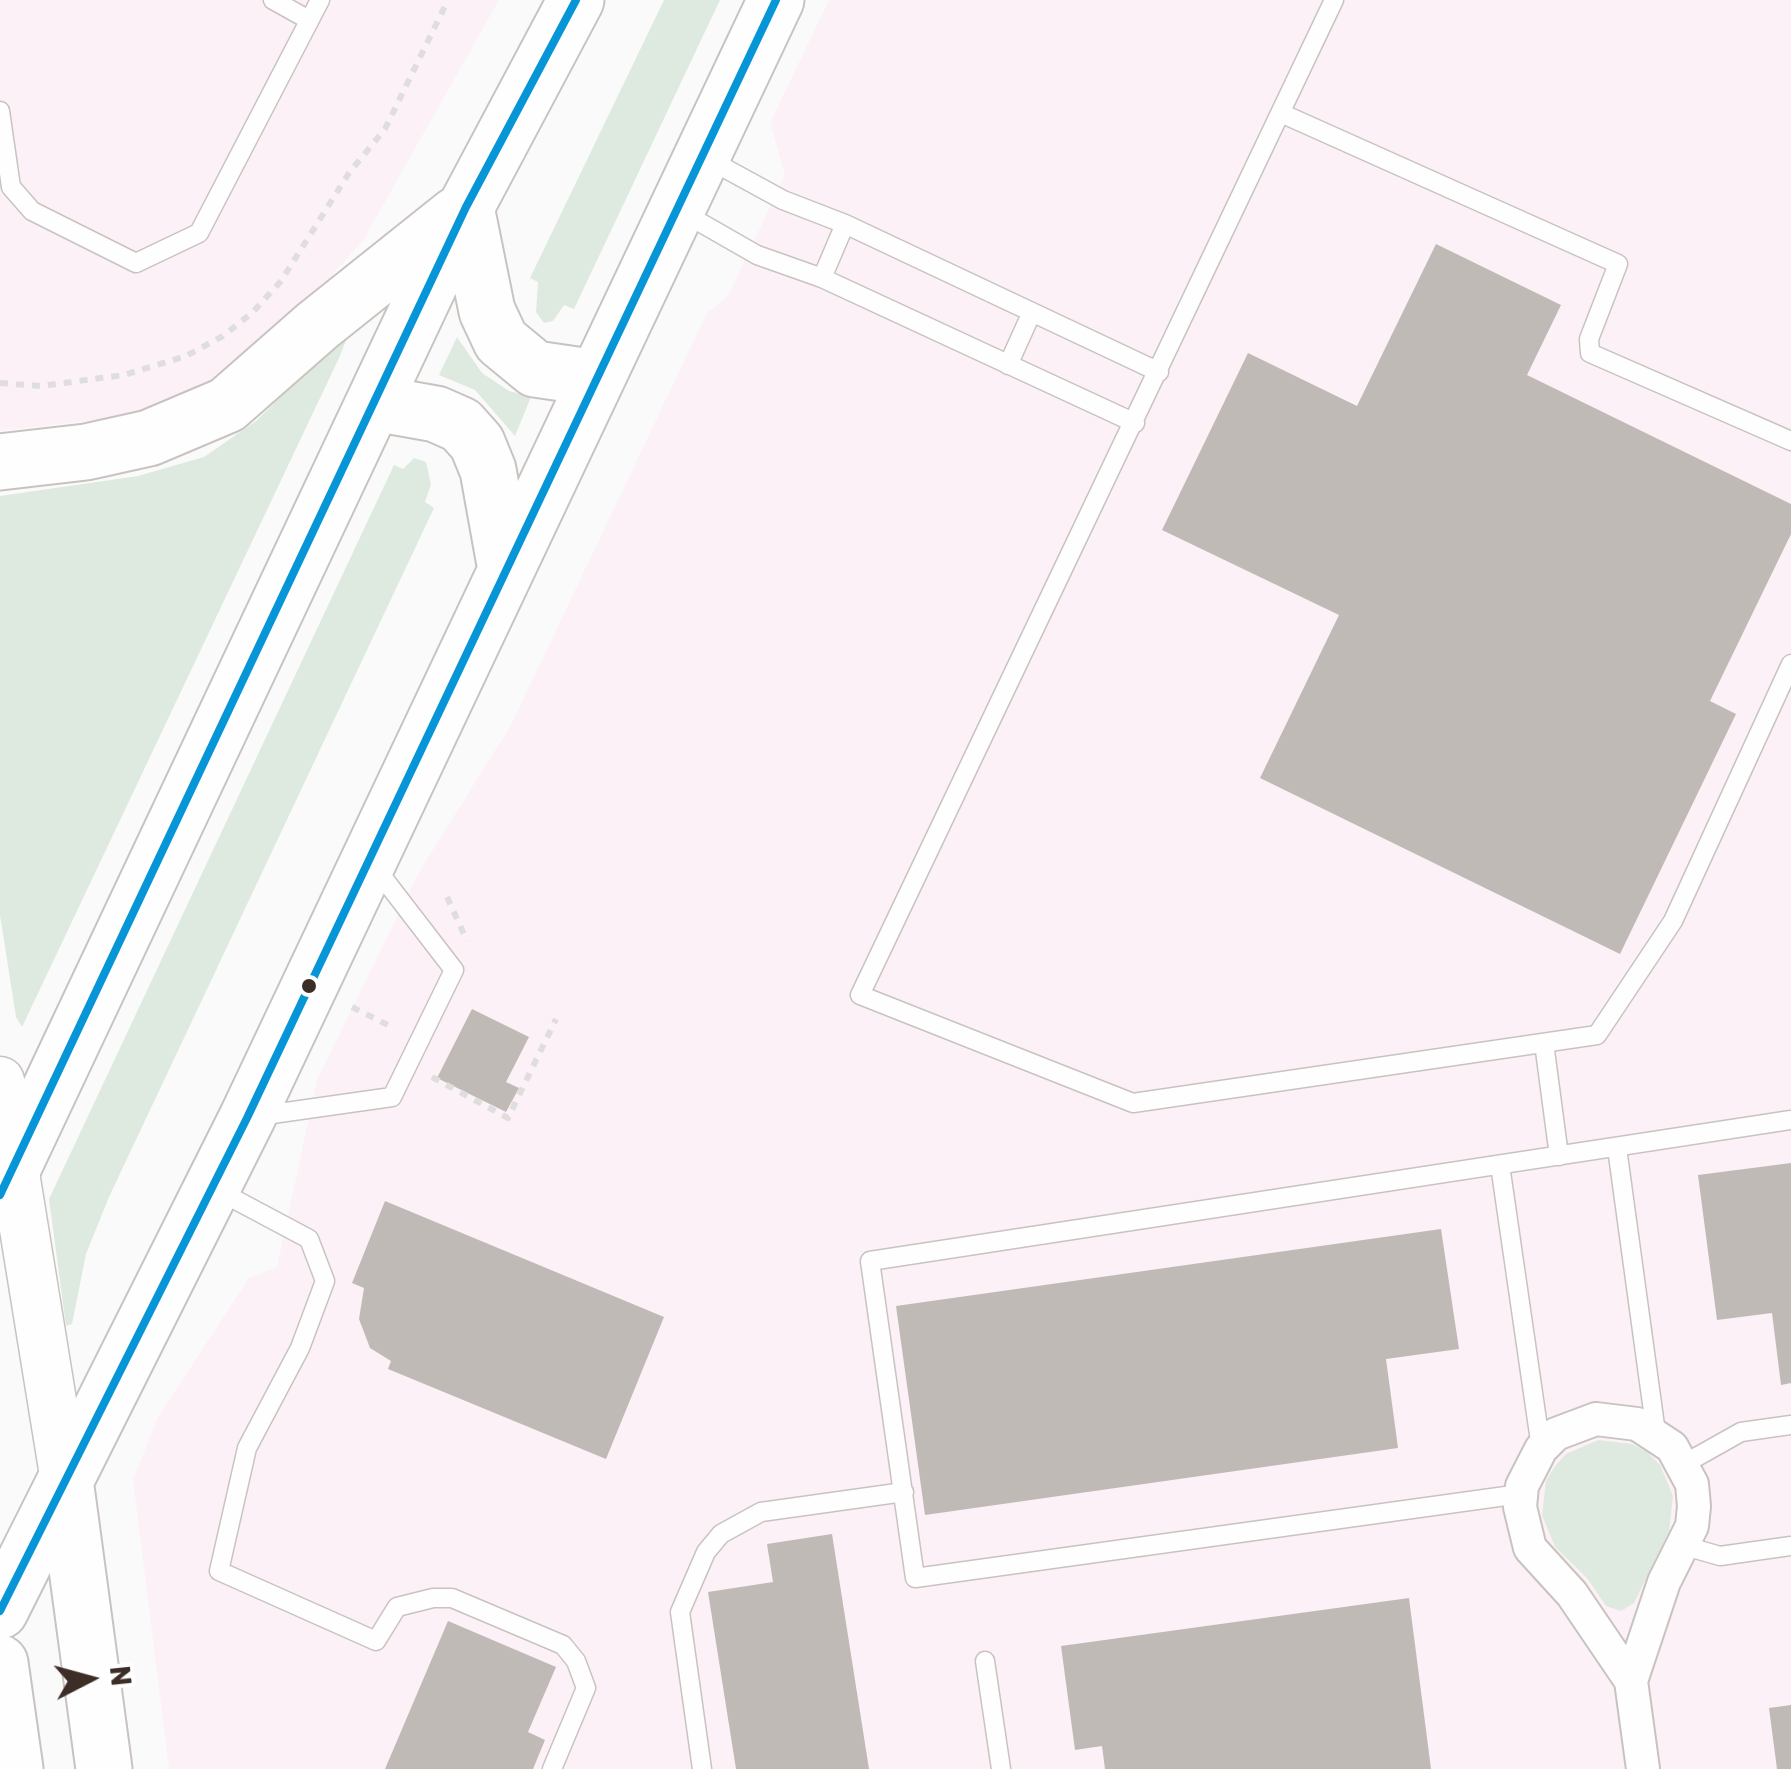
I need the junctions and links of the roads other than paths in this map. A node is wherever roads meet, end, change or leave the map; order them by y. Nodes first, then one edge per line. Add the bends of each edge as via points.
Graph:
1 (272, 0) edge
2 (320, 0) edge
3 (576, 0) edge
4 (776, 0) edge
5 (1334, 0) edge
6 (309, 20) junction
7 (0, 111) edge
8 (1282, 114) junction
9 (702, 156) junction
10 (466, 207) junction
11 (677, 210) junction
12 (846, 224) junction
13 (822, 278) junction
14 (1032, 312) junction
15 (1008, 365) junction
16 (1159, 372) junction
17 (597, 378) junction
18 (374, 403) junction
19 (1134, 423) junction
20 (1791, 441) edge
21 (0, 462) edge
22 (506, 570) junction
23 (1791, 664) edge
24 (368, 858) junction
25 (1544, 1043) junction
26 (0, 1081) edge
27 (247, 1118) junction
28 (1791, 1120) edge
29 (1617, 1148) junction
30 (1559, 1156) junction
31 (1500, 1165) junction
32 (7, 1180) edge
33 (212, 1188) junction
34 (1791, 1425) edge
35 (1656, 1434) junction
36 (1541, 1449) junction
37 (1684, 1464) junction
38 (66, 1487) junction
39 (904, 1492) junction
40 (1520, 1494) junction
41 (1685, 1546) junction
42 (1791, 1546) edge
43 (0, 1611) edge
44 (985, 1661) dead end
45 (0, 1663) edge
46 (1631, 1681) junction
47 (14, 1769) edge
48 (104, 1769) edge
49 (552, 1769) edge
50 (702, 1769) edge
51 (1001, 1769) edge
52 (1644, 1769) edge

1 - 6 lane
2 - 6 lane
3 - 10 highway
4 - 9 highway
5 - 8 lane
6 - 7 lane via 199,233 136,264 32,210 11,187
8 - 16 lane
8 - 20 lane via 1618,264 1590,353
9 - 11 highway
9 - 12 lane via 782,200
10 - 17 highway via 487,311 501,341 535,369
10 - 18 highway
10 - 21 highway via 227,404 148,438
11 - 13 lane via 757,255
11 - 17 highway
12 - 13 lane
12 - 14 lane
13 - 15 lane
14 - 15 lane
14 - 16 lane
15 - 19 lane
16 - 19 lane
17 - 22 highway
18 - 22 highway via 436,414 461,426 477,444
18 - 32 highway
19 - 25 lane via 860,994 1133,1103
22 - 24 highway
23 - 25 lane via 1672,921 1629,991 1597,1035
24 - 27 highway
24 - 27 lane via 454,970 392,1098
25 - 30 lane
26 - 32 street
27 - 33 highway
28 - 29 lane
29 - 30 lane
29 - 35 lane
30 - 31 lane
31 - 36 lane
31 - 39 lane via 870,1261
32 - 38 street
33 - 38 highway
33 - 49 lane via 309,1239 325,1281 300,1348 247,1448 219,1571 376,1641 398,1607 452,1598 563,1645 586,1688
34 - 37 lane via 1740,1432
35 - 36 street via 1637,1424 1596,1419 1556,1434
35 - 37 street
36 - 40 street
37 - 41 street via 1694,1506
38 - 43 highway
38 - 48 highway
39 - 40 lane via 915,1578
39 - 50 lane via 761,1512 722,1534 706,1552 680,1612
40 - 46 street via 1530,1548 1572,1594
41 - 42 lane via 1720,1556
41 - 46 street via 1664,1582
44 - 51 lane
45 - 47 highway
46 - 52 street

